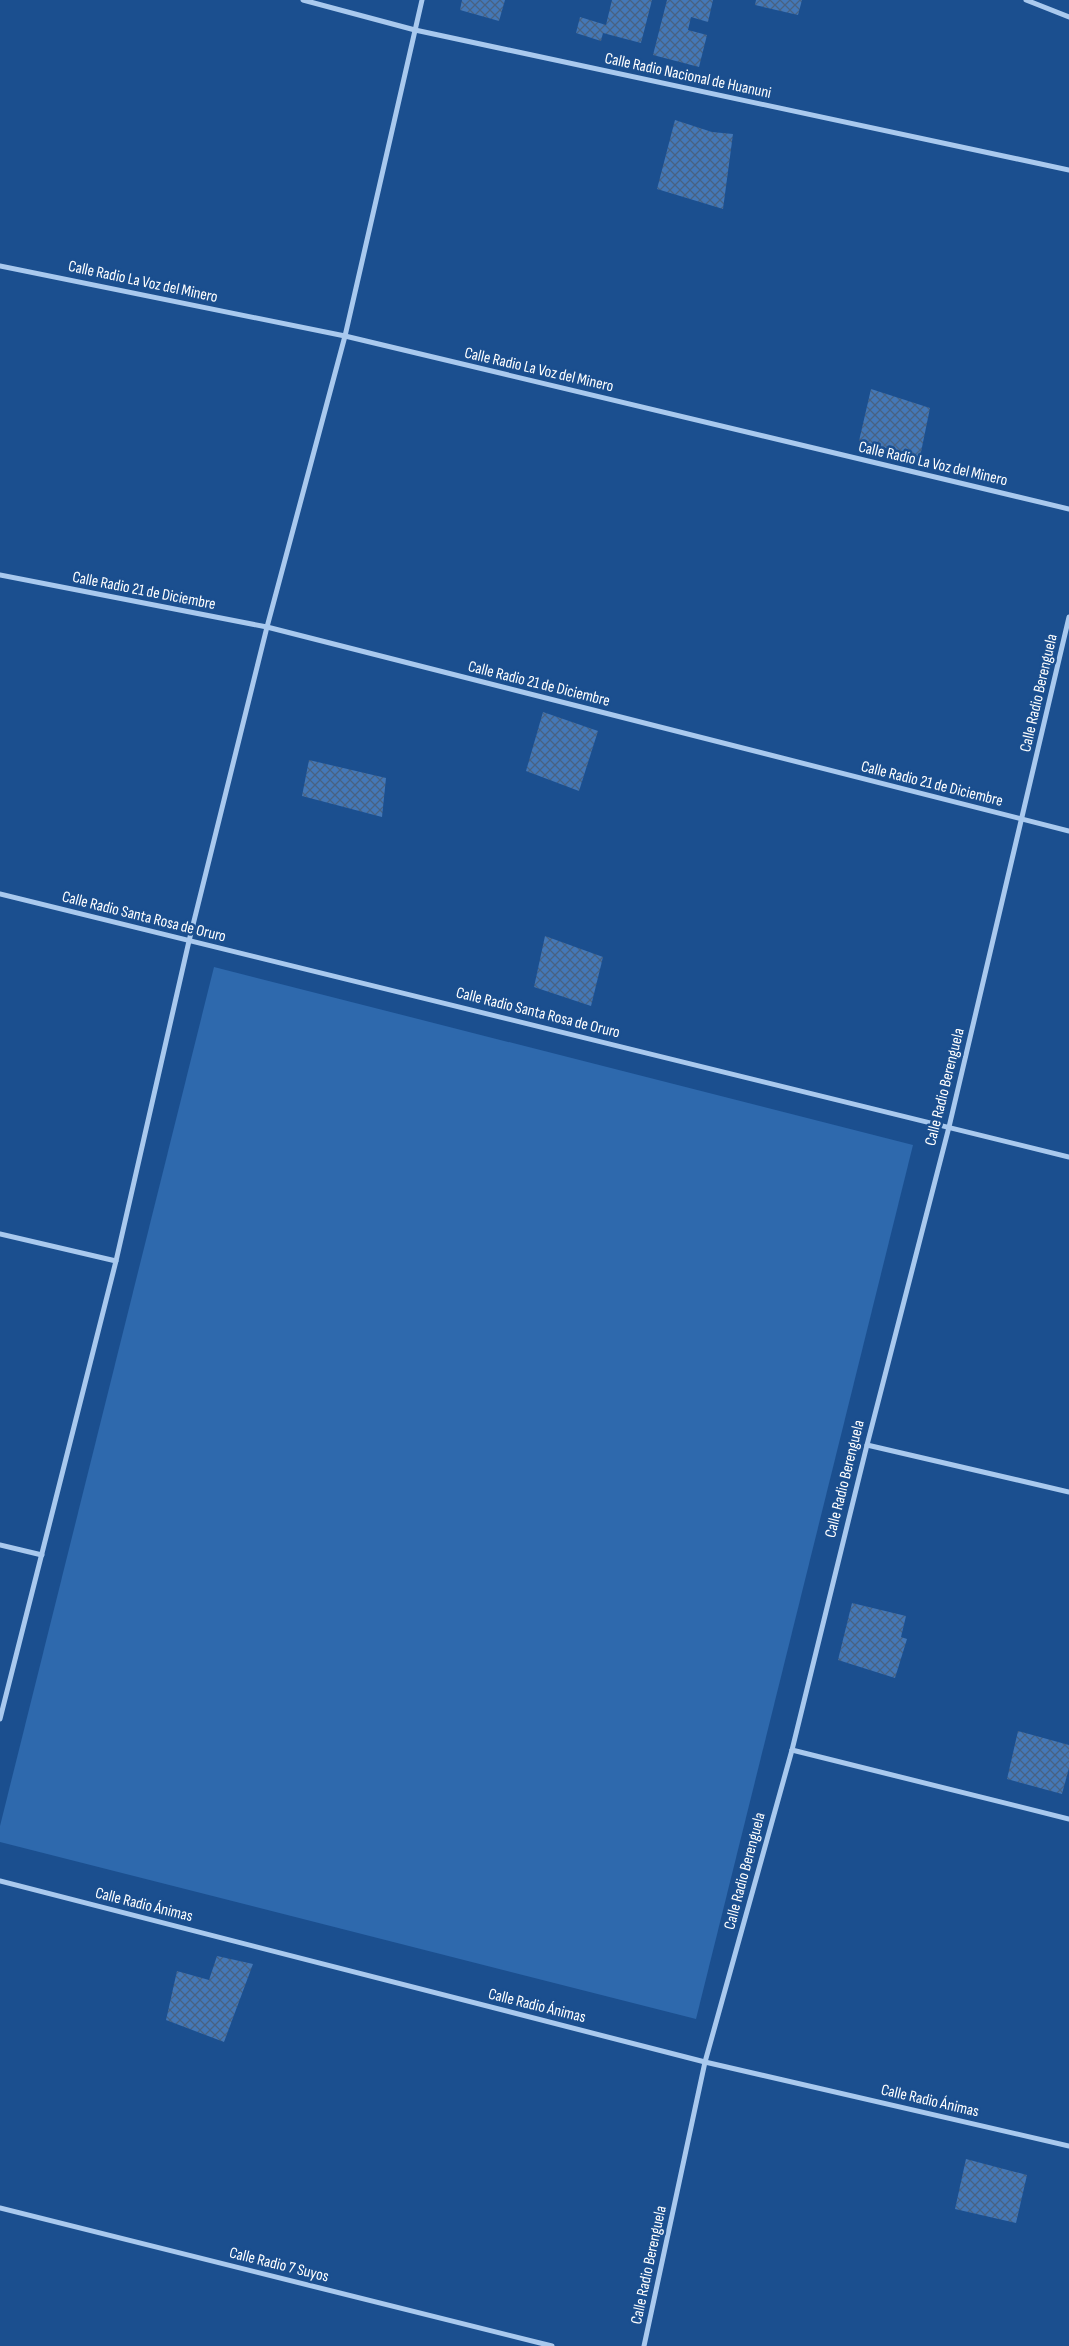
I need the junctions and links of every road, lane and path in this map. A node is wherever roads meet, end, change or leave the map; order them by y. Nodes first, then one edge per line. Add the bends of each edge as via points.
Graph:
1 (303, 0) edge
2 (422, 0) edge
3 (1026, 0) edge
4 (1069, 17) edge
5 (415, 30) junction
6 (1069, 170) edge
7 (0, 266) edge
8 (345, 336) junction
9 (1069, 509) edge
10 (0, 575) edge
11 (1069, 617) edge
12 (267, 627) junction
13 (1022, 820) junction
14 (1069, 831) edge
15 (0, 894) edge
16 (189, 941) junction
17 (949, 1126) junction
18 (1069, 1157) edge
19 (0, 1234) edge
20 (116, 1261) junction
21 (866, 1445) junction
22 (1069, 1492) edge
23 (0, 1545) edge
24 (42, 1555) junction
25 (0, 1719) edge
26 (792, 1750) junction
27 (1069, 1819) edge
28 (0, 1881) edge
29 (705, 2062) junction
30 (1069, 2146) edge
31 (0, 2208) edge
32 (552, 2346) edge
33 (644, 2346) edge

1 - 5 street, Calle Radio Nacional de Huanuni
2 - 5 street
3 - 4 street
5 - 6 street, Calle Radio Nacional de Huanuni
5 - 8 street
7 - 8 street, Calle Radio La Voz del Minero
8 - 9 street, Calle Radio La Voz del Minero
8 - 12 street
10 - 12 street, Calle Radio 21 de Diciembre
11 - 13 street, Calle Radio Berenguela
12 - 13 street, Calle Radio 21 de Diciembre
12 - 16 street
13 - 14 street, Calle Radio 21 de Diciembre
13 - 17 street, Calle Radio Berenguela
15 - 16 street, Calle Radio Santa Rosa de Oruro
16 - 17 street, Calle Radio Santa Rosa de Oruro
16 - 20 street
17 - 18 street, Calle Radio Santa Rosa de Oruro
17 - 21 street, Calle Radio Berenguela
19 - 20 street
20 - 24 street
21 - 22 street
21 - 26 street, Calle Radio Berenguela
23 - 24 street
24 - 25 street
26 - 27 street
26 - 29 street, Calle Radio Berenguela
28 - 29 street, Calle Radio Ánimas
29 - 30 street, Calle Radio Ánimas
29 - 33 street, Calle Radio Berenguela
31 - 32 street, Calle Radio 7 Suyos

